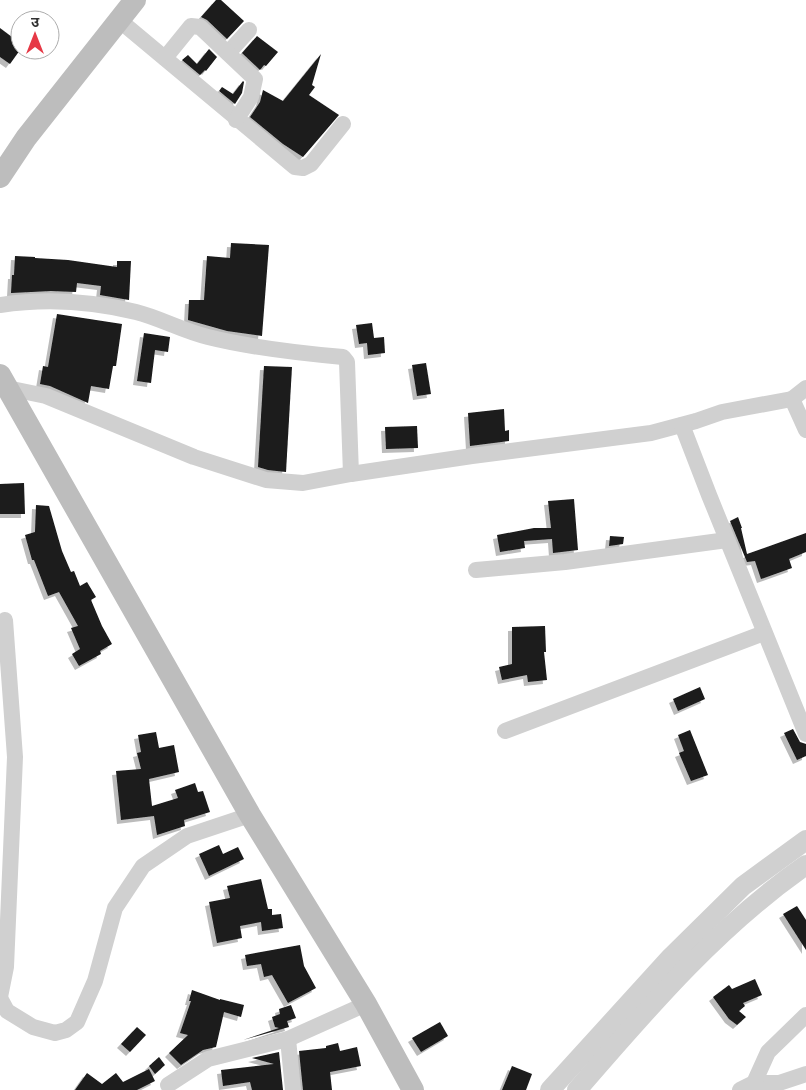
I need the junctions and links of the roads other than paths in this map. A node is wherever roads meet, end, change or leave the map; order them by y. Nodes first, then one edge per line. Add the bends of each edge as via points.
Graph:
1 (135, 0) edge
2 (119, 20) junction
3 (250, 30) dead end
4 (228, 53) junction
5 (165, 58) junction
6 (236, 120) junction
7 (343, 124) dead end
8 (0, 177) edge
9 (0, 305) edge
10 (4, 382) edge
11 (806, 388) edge
12 (792, 399) junction
13 (682, 424) junction
14 (806, 430) edge
15 (351, 474) junction
16 (726, 540) junction
17 (476, 570) dead end
18 (5, 620) dead end
19 (764, 633) junction
20 (505, 731) dead end
21 (806, 734) edge
22 (250, 815) junction
23 (806, 840) edge
24 (806, 865) edge
25 (0, 998) edge
26 (366, 1004) junction
27 (806, 1015) edge
28 (288, 1039) junction
29 (806, 1074) edge
30 (747, 1086) edge
31 (774, 1086) edge
32 (167, 1088) edge
33 (293, 1090) edge
34 (413, 1090) edge
35 (550, 1090) edge
36 (577, 1090) edge

1 - 2 main road
2 - 5 street
2 - 8 main road via 26,138
3 - 4 street
4 - 5 street via 200,27 191,26
4 - 6 street via 256,79 251,97
5 - 6 street
6 - 7 street via 294,167 303,168 311,164
9 - 15 street via 78,302 137,312 206,337 343,357 347,362
10 - 15 street via 194,457 266,480 303,484
10 - 22 main road
11 - 12 street
12 - 13 street via 722,412
12 - 14 street
13 - 15 street via 651,432
13 - 16 street
16 - 17 street via 565,562
16 - 19 street
18 - 25 street via 15,757 6,967
19 - 20 street
19 - 21 street
22 - 25 street via 187,836 143,866 115,908 96,981 77,1022 55,1033 32,1027 7,1011
22 - 26 main road
23 - 35 street via 743,886 671,957
24 - 36 street via 730,925 666,989
26 - 28 street
26 - 34 main road
27 - 30 street via 768,1052
28 - 32 street via 208,1059
28 - 33 street
29 - 31 street
30 - 31 street

